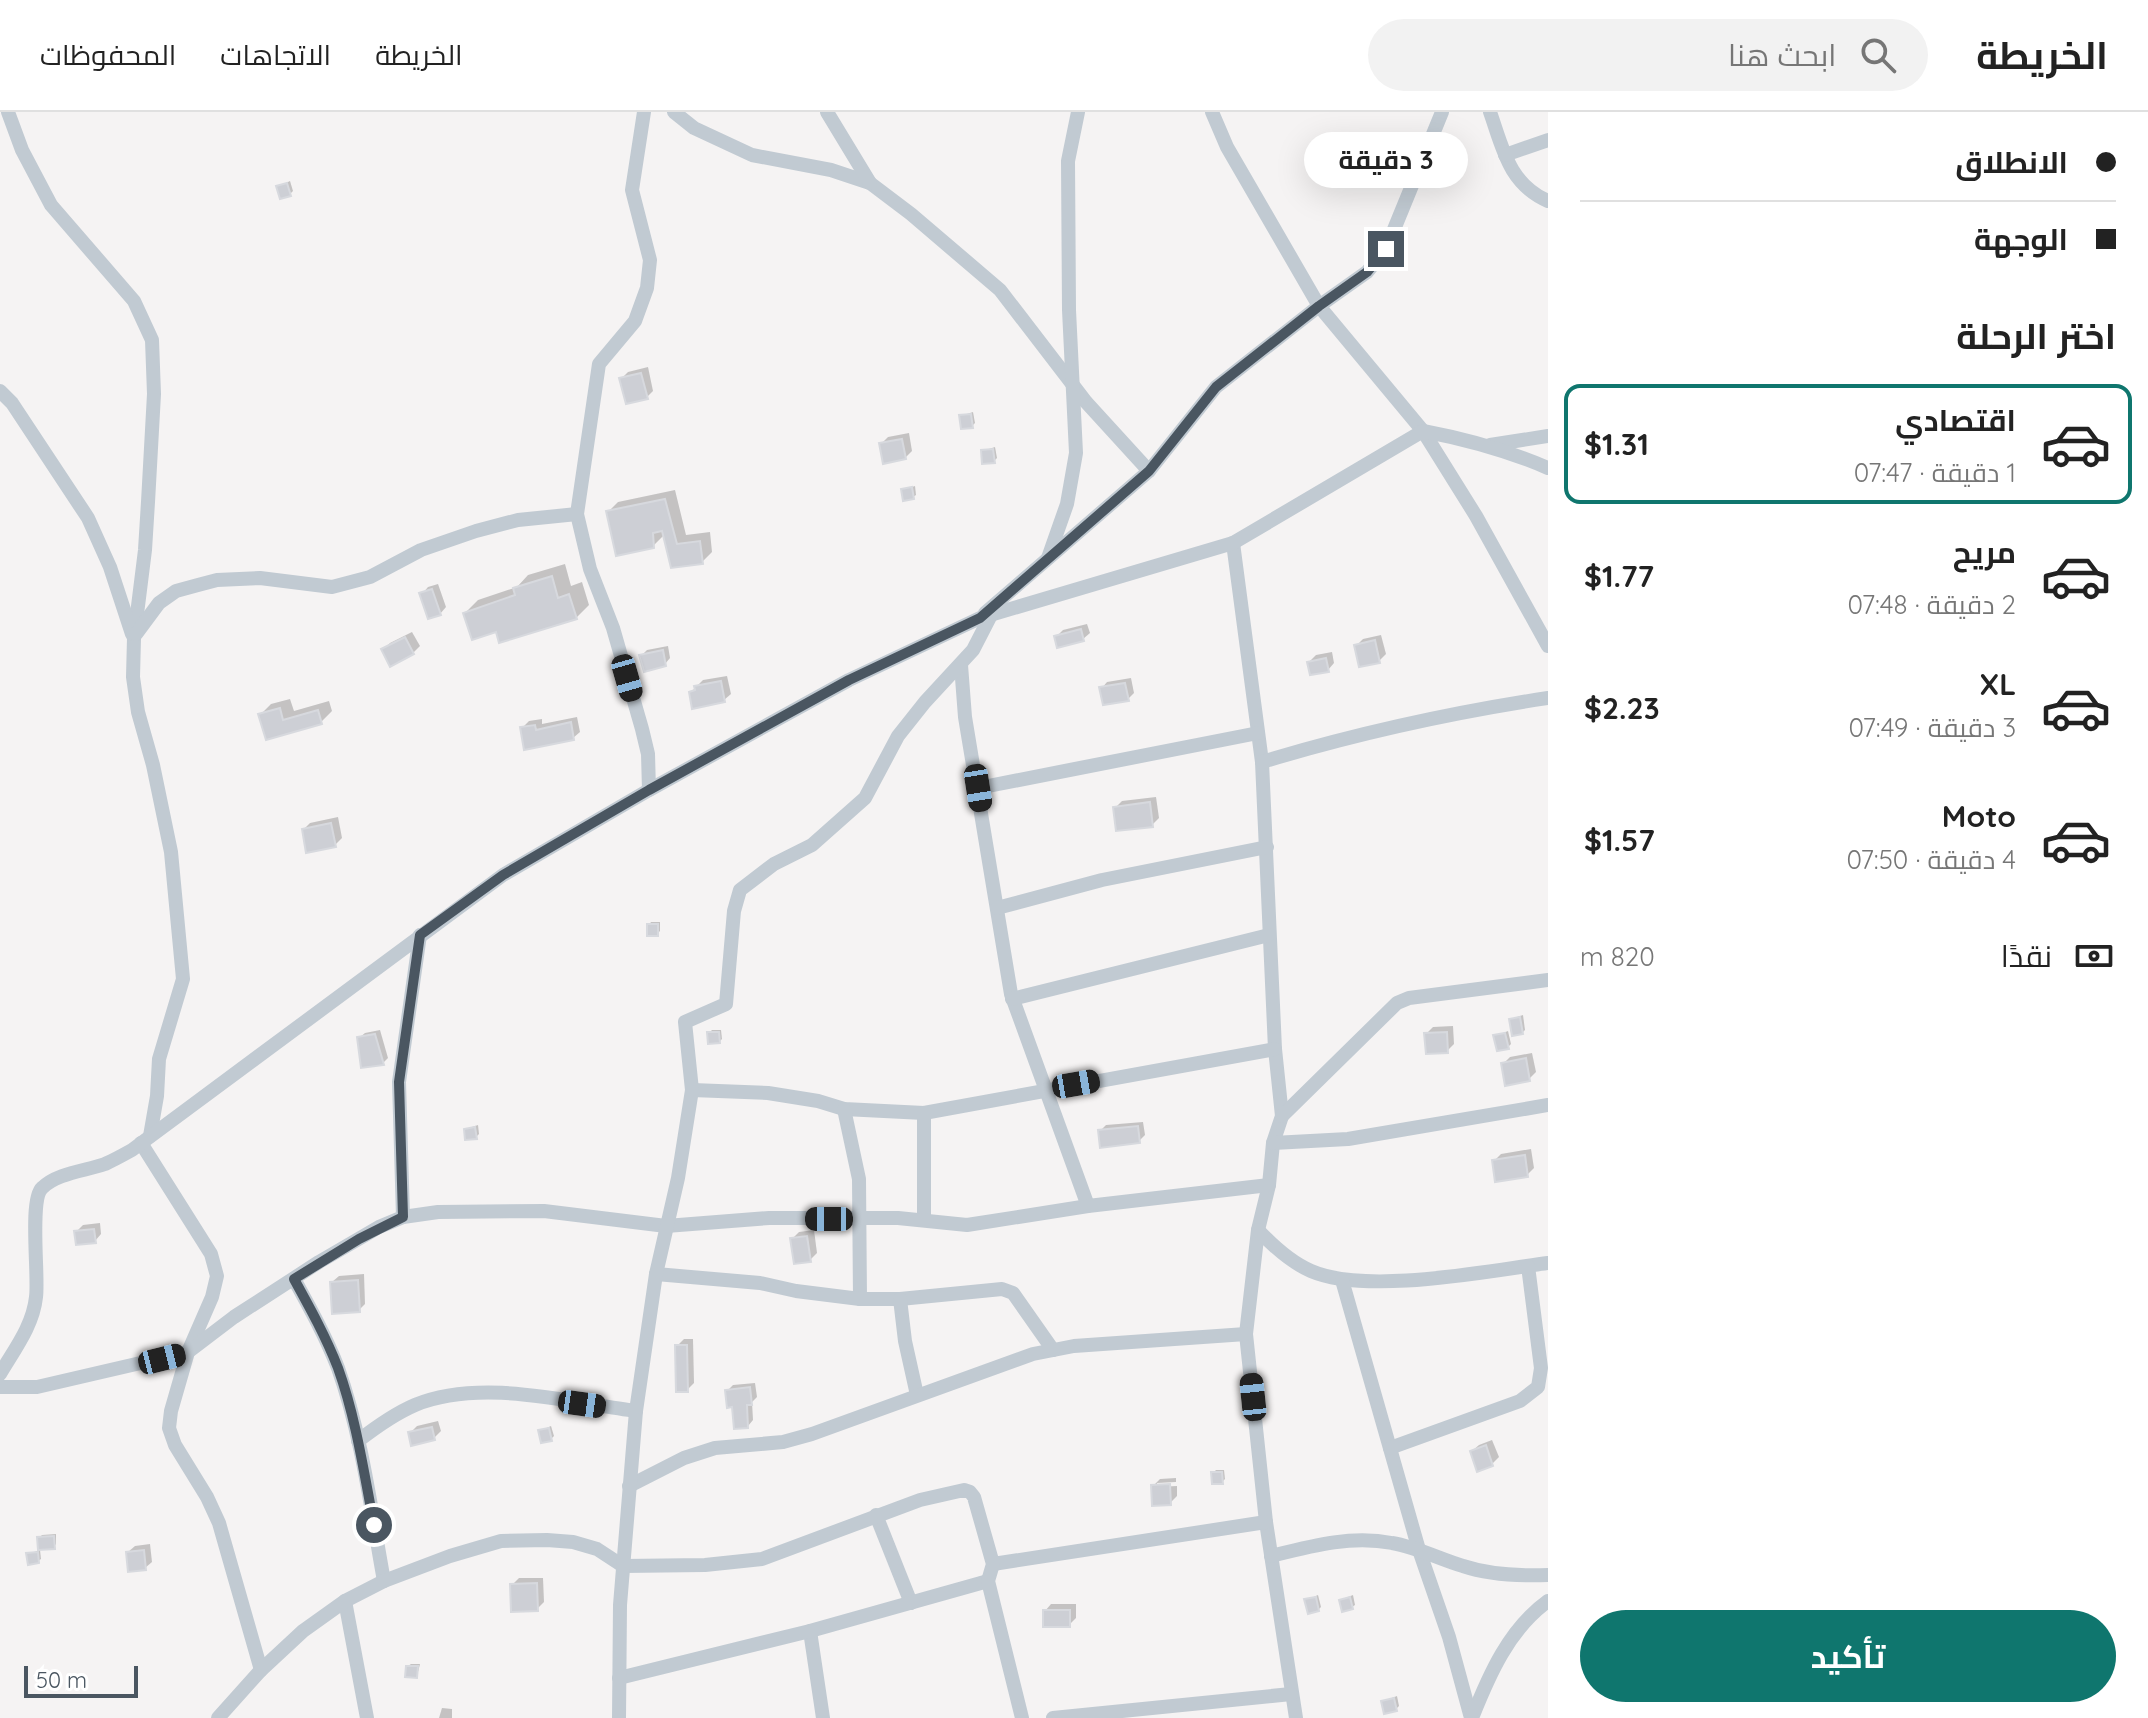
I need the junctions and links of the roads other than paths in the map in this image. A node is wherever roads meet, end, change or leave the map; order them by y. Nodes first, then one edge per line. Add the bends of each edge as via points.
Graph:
1 (8, 112) edge
2 (644, 112) edge
3 (674, 112) edge
4 (827, 112) edge
5 (1078, 112) edge
6 (1212, 112) edge
7 (1442, 112) edge
8 (1490, 112) edge
9 (1548, 140) edge
10 (1505, 155) junction
11 (870, 183) junction
12 (1548, 201) edge
13 (1319, 306) junction
14 (1072, 382) junction
15 (0, 391) edge
16 (1423, 431) junction
17 (1548, 436) edge
18 (1482, 446) junction
19 (1548, 468) edge
20 (1149, 471) junction
21 (577, 514) junction
22 (1233, 543) junction
23 (1048, 558) junction
24 (985, 616) junction
25 (134, 638) junction
26 (1548, 646) edge
27 (961, 665) junction
28 (1548, 698) edge
29 (1258, 733) junction
30 (1262, 762) junction
31 (978, 788) junction
32 (649, 790) junction
33 (1267, 847) junction
34 (997, 908) junction
35 (420, 935) junction
36 (1269, 935) junction
37 (1548, 980) edge
38 (1012, 999) junction
39 (1275, 1049) junction
40 (1047, 1089) junction
41 (692, 1090) junction
42 (1548, 1105) edge
43 (844, 1109) junction
44 (924, 1113) junction
45 (1282, 1116) junction
46 (145, 1140) junction
47 (1273, 1143) junction
48 (1269, 1185) junction
49 (1088, 1206) junction
50 (403, 1217) junction
51 (859, 1219) junction
52 (924, 1220) junction
53 (666, 1226) junction
54 (1258, 1230) junction
55 (1548, 1263) edge
56 (1528, 1266) junction
57 (656, 1274) junction
58 (294, 1279) junction
59 (1342, 1280) junction
60 (860, 1299) junction
61 (900, 1299) junction
62 (1246, 1334) junction
63 (1053, 1350) junction
64 (188, 1352) junction
65 (0, 1374) edge
66 (0, 1387) edge
67 (917, 1395) junction
68 (636, 1411) junction
69 (358, 1441) junction
70 (1390, 1448) junction
71 (629, 1486) junction
72 (876, 1515) junction
73 (1266, 1522) junction
74 (1419, 1550) junction
75 (1271, 1556) junction
76 (993, 1564) junction
77 (623, 1566) junction
78 (1548, 1575) edge
79 (384, 1581) junction
80 (988, 1581) junction
81 (345, 1601) junction
82 (1548, 1601) edge
83 (911, 1603) junction
84 (810, 1631) junction
85 (261, 1670) junction
86 (619, 1678) junction
87 (1291, 1694) junction
88 (218, 1718) edge
89 (367, 1718) edge
90 (619, 1718) edge
91 (823, 1718) edge
92 (1022, 1718) edge
93 (1053, 1718) edge
94 (1296, 1718) edge
95 (1472, 1718) edge

1 - 25 street via 51,205 134,301 152,340 145,550
2 - 21 street via 632,190 650,260 647,288 635,321 599,364
3 - 11 street via 694,128 752,155
4 - 11 street
5 - 14 street via 1068,161
6 - 13 street
7 - 13 street via 1386,249 1367,272
8 - 10 street
9 - 10 street
10 - 12 street via 1531,194
11 - 14 street via 1000,290
13 - 16 street
13 - 20 street via 1216,387
14 - 20 street
14 - 23 street via 1076,453 1067,504
15 - 25 street via 88,518
16 - 18 street
16 - 22 street
16 - 26 street
17 - 18 street
18 - 19 street
20 - 23 street
21 - 25 street via 476,531 421,550 370,577 332,587 260,578 217,580 176,591 159,603
21 - 32 street via 642,729
22 - 24 street
22 - 29 street
23 - 24 street
24 - 27 street via 983,633
24 - 32 street via 849,680
25 - 46 street via 138,712 171,852 183,968
27 - 31 street
27 - 41 street via 898,736 865,798 812,845 774,864 740,890 726,1004 685,1022
28 - 30 street via 1354,734
29 - 30 street
29 - 31 street
30 - 33 street
31 - 34 street
32 - 35 street via 503,875
33 - 34 street via 1102,880
33 - 36 street
34 - 38 street
35 - 46 street
35 - 50 street via 399,1082
36 - 38 street
36 - 39 street
37 - 45 street via 1397,1003
38 - 40 street
39 - 40 street
39 - 45 street
40 - 44 street
40 - 49 street
41 - 43 street via 768,1093
41 - 53 street
42 - 47 street via 1348,1139
43 - 44 street
43 - 51 street via 859,1179
44 - 52 street
45 - 47 street
46 - 64 street via 211,1254 217,1276
46 - 65 street via 106,1163 42,1188 36,1204 33,1317
47 - 48 street
48 - 49 street
48 - 54 street
49 - 52 street via 982,1224
50 - 53 street via 544,1211
50 - 58 street
51 - 52 street
51 - 53 street via 769,1218
51 - 60 street
53 - 57 street
54 - 59 street via 1310,1271
54 - 62 street
55 - 56 street
56 - 59 street via 1443,1278
56 - 70 street via 1541,1368 1538,1387 1520,1401
57 - 60 street
57 - 68 street
58 - 64 street
58 - 69 street via 338,1370
59 - 70 street
60 - 61 street
61 - 63 street via 1002,1289 1013,1293
61 - 67 street
62 - 63 street
62 - 73 street
63 - 67 street
64 - 66 street via 37,1387
64 - 85 street via 169,1428 219,1523
67 - 71 street via 783,1442 705,1451
68 - 69 street via 502,1392 444,1396 393,1416
68 - 71 street
69 - 79 street
70 - 74 street
71 - 77 street
72 - 76 street via 948,1492 970,1492
72 - 77 street via 762,1559
72 - 83 street
73 - 75 street
73 - 76 street
74 - 75 street via 1360,1540
74 - 78 street via 1466,1568
74 - 95 street
75 - 87 street
76 - 80 street
77 - 79 street via 597,1549 573,1542 501,1541
77 - 86 street
79 - 81 street
80 - 83 street
80 - 92 street
81 - 85 street
81 - 89 street
82 - 95 street via 1506,1644
83 - 84 street
84 - 86 street
84 - 91 street
85 - 88 street
86 - 90 street
87 - 93 street
87 - 94 street

